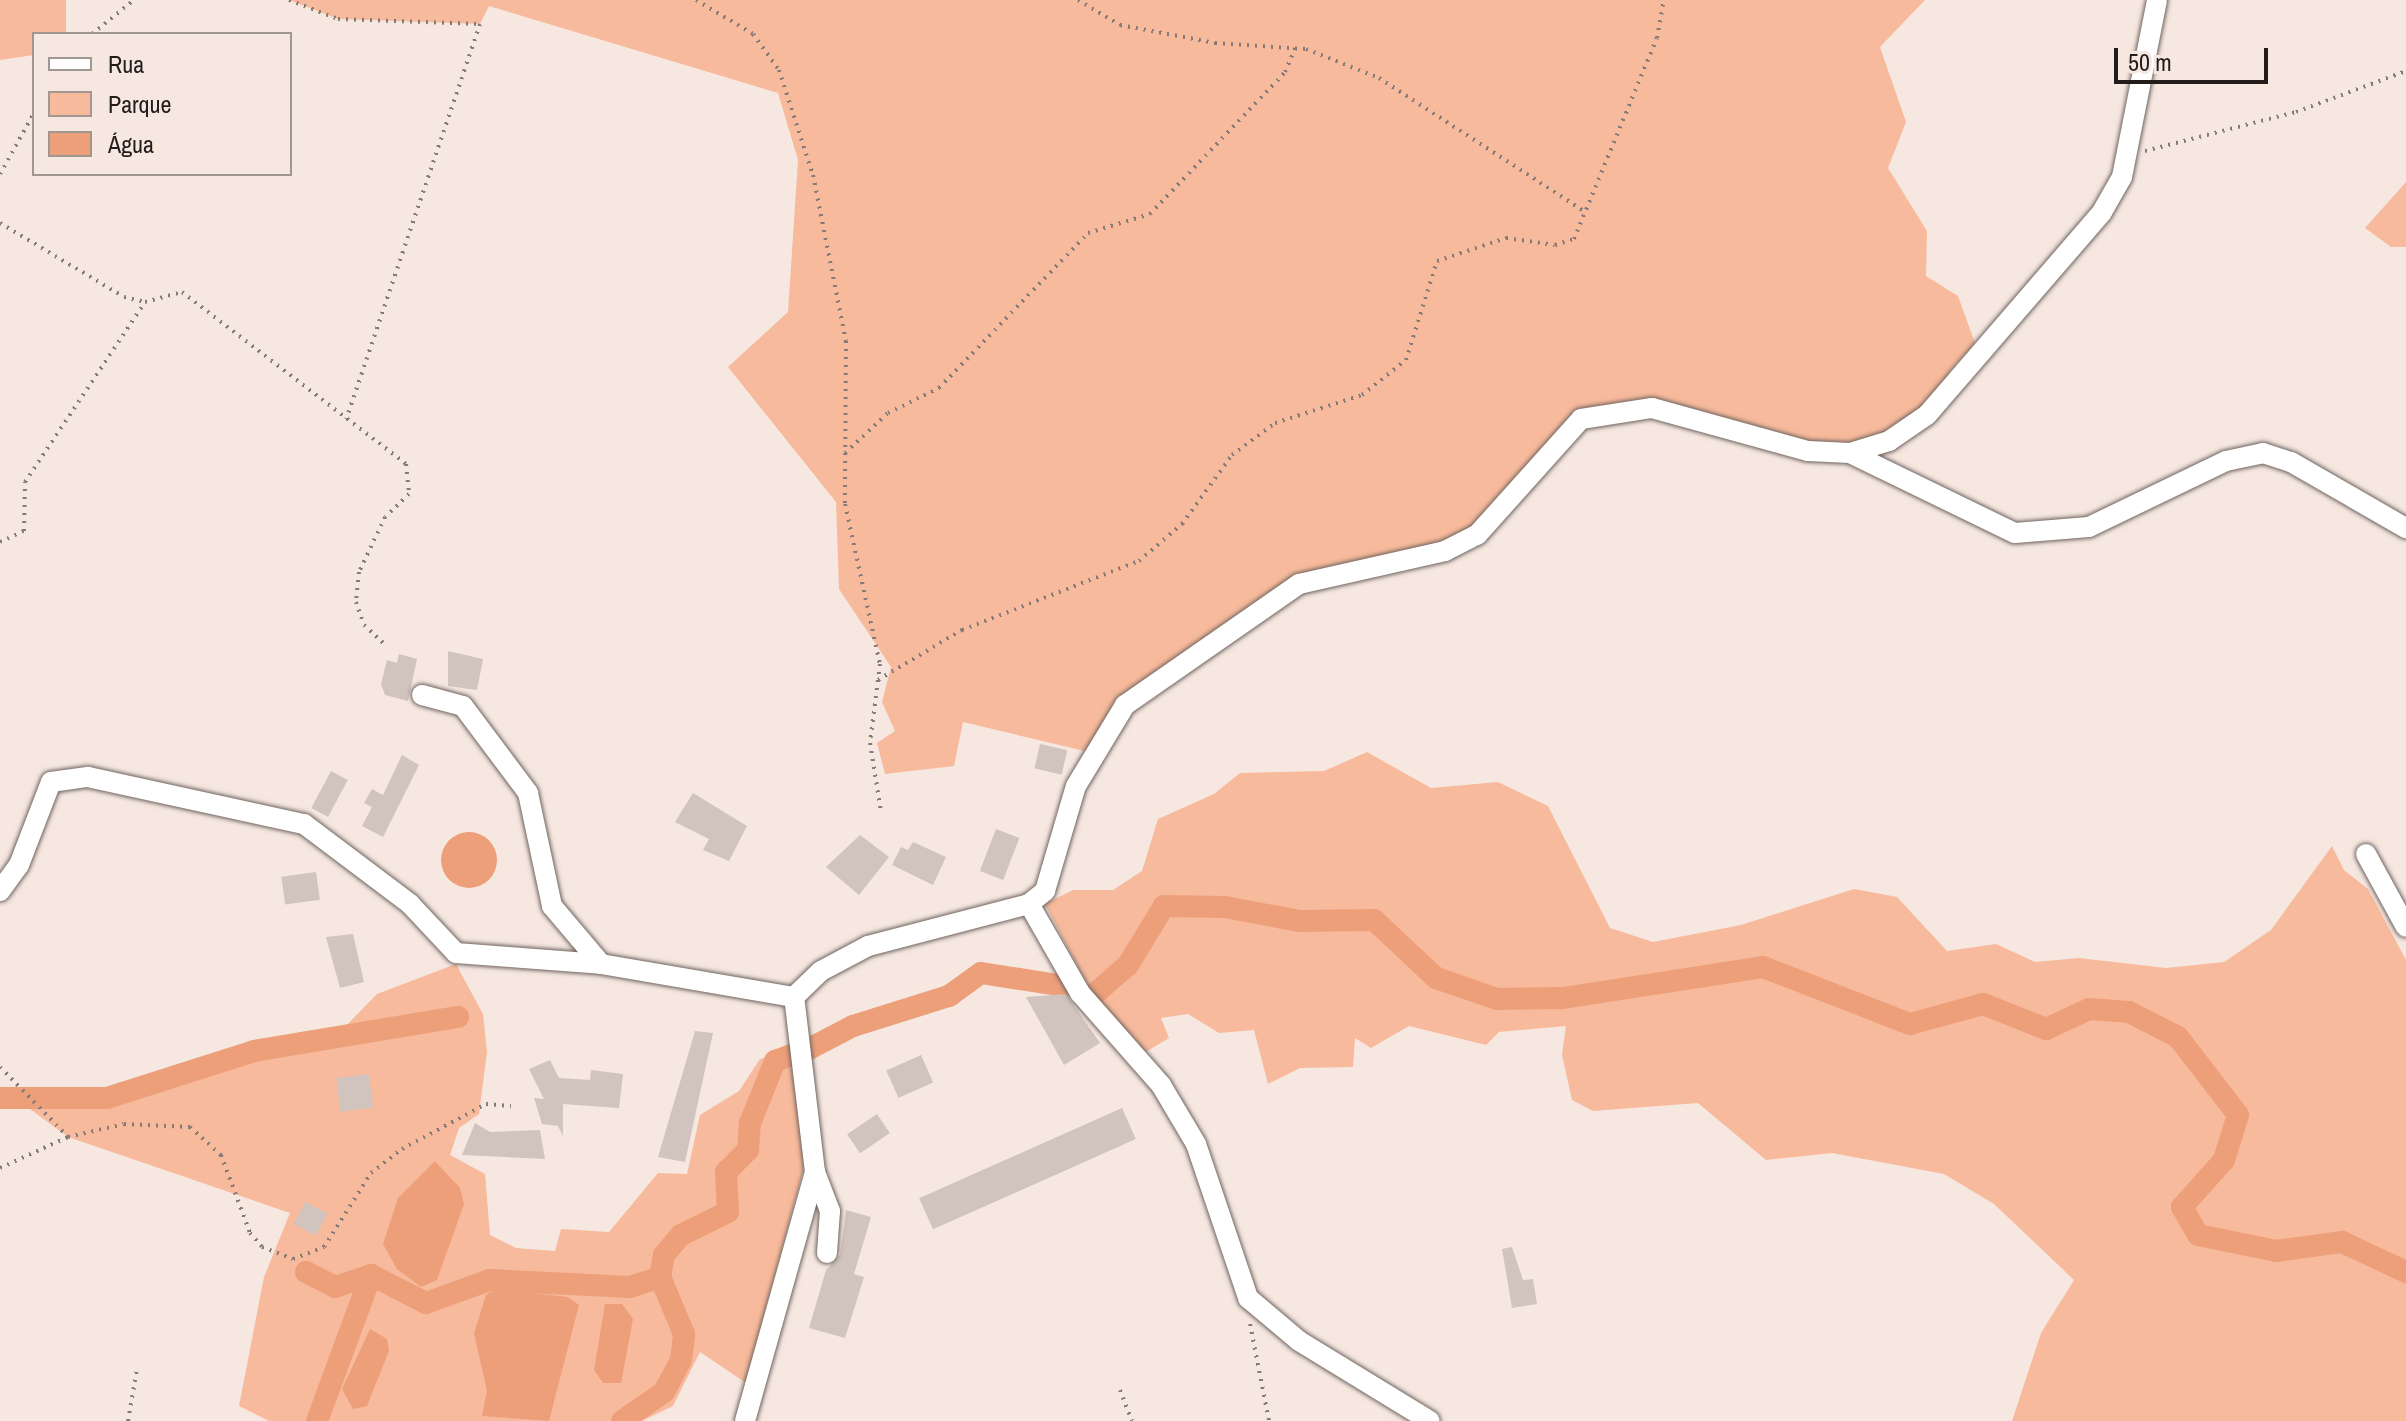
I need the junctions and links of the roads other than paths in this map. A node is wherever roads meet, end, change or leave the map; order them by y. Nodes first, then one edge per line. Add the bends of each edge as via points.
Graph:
1 (2157, 0) edge
2 (1850, 453) junction
3 (2406, 528) edge
4 (422, 695) dead end
5 (2366, 854) dead end
6 (0, 891) edge
7 (1029, 904) junction
8 (2406, 927) edge
9 (601, 964) junction
10 (794, 997) junction
11 (815, 1172) junction
12 (827, 1253) dead end
13 (745, 1421) edge
14 (1430, 1421) edge

1 - 2 street via 2129,156 2102,212 1927,415 1889,441
2 - 3 street via 2015,533 2089,527 2226,461 2263,453 2291,462
2 - 7 street via 1808,451 1652,408 1581,419 1477,535 1445,551 1299,584 1125,705 1076,786 1045,891
4 - 9 street via 463,706 528,793 552,906
5 - 8 street
6 - 9 street via 19,865 51,782 88,777 304,824 410,904 456,953
7 - 10 street via 868,946 821,971
7 - 14 street via 1080,993 1161,1085 1196,1144 1248,1298 1299,1341
9 - 10 street
10 - 11 street
11 - 12 street via 830,1211
11 - 13 street

